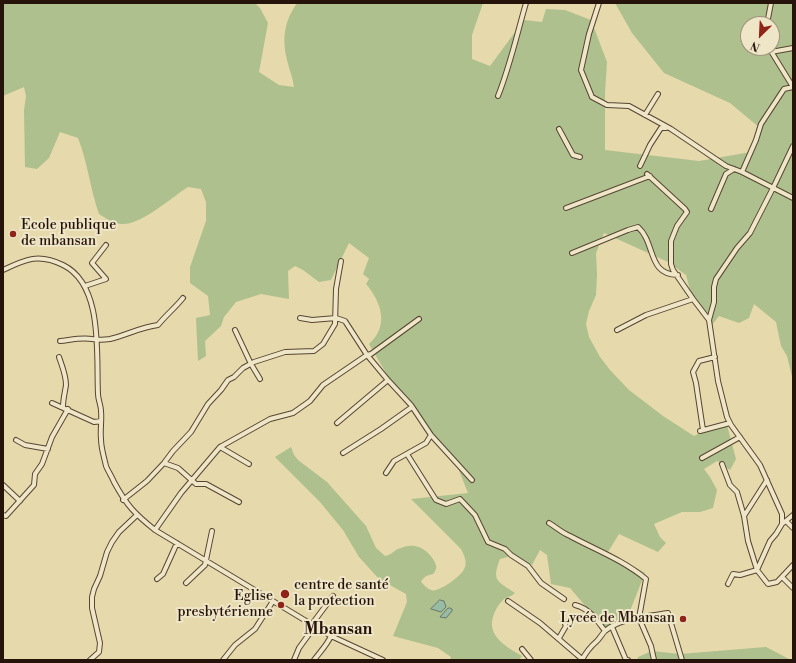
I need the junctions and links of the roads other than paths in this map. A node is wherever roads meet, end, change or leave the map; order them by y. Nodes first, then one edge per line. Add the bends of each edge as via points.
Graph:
1 (526, 3) edge
2 (599, 3) edge
3 (771, 3) edge
4 (769, 16) edge
5 (793, 48) edge
6 (780, 49) edge
7 (774, 56) edge
8 (793, 87) edge
9 (658, 94) dead end
10 (498, 96) dead end
11 (645, 115) junction
12 (668, 128) junction
13 (559, 129) dead end
14 (793, 146) edge
15 (580, 157) dead end
16 (640, 166) dead end
17 (734, 169) junction
18 (742, 172) junction
19 (773, 188) junction
20 (793, 198) edge
21 (566, 208) dead end
22 (711, 209) dead end
23 (106, 245) dead end
24 (572, 253) dead end
25 (341, 261) dead end
26 (3, 270) edge
27 (678, 275) junction
28 (85, 286) junction
29 (183, 298) dead end
30 (693, 299) junction
31 (300, 318) dead end
32 (336, 318) junction
33 (419, 319) dead end
34 (709, 320) junction
35 (235, 330) dead end
36 (617, 330) dead end
37 (96, 340) junction
38 (60, 341) dead end
39 (367, 355) junction
40 (59, 357) dead end
41 (715, 357) junction
42 (251, 364) junction
43 (260, 379) dead end
44 (388, 380) junction
45 (52, 403) dead end
46 (412, 406) junction
47 (63, 407) junction
48 (68, 409) junction
49 (101, 421) junction
50 (337, 423) dead end
51 (730, 423) junction
52 (431, 435) junction
53 (740, 437) junction
54 (16, 440) dead end
55 (220, 447) junction
56 (48, 449) junction
57 (343, 453) dead end
58 (407, 454) junction
59 (702, 458) dead end
60 (164, 463) junction
61 (249, 464) dead end
62 (722, 464) dead end
63 (386, 473) dead end
64 (472, 480) dead end
65 (767, 480) junction
66 (192, 481) junction
67 (3, 485) edge
68 (123, 500) junction
69 (20, 501) junction
70 (239, 502) dead end
71 (3, 515) edge
72 (137, 515) junction
73 (793, 515) edge
74 (744, 516) junction
75 (786, 521) junction
76 (549, 523) dead end
77 (782, 524) junction
78 (793, 528) edge
79 (155, 530) junction
80 (212, 531) dead end
81 (177, 543) junction
82 (206, 560) junction
83 (793, 565) edge
84 (757, 570) junction
85 (782, 577) junction
86 (157, 579) dead end
87 (186, 583) dead end
88 (728, 584) dead end
89 (793, 588) edge
90 (333, 596) dead end
91 (564, 599) dead end
92 (273, 601) junction
93 (508, 601) dead end
94 (575, 605) dead end
95 (639, 618) junction
96 (563, 619) dead end
97 (313, 625) junction
98 (612, 627) junction
99 (605, 631) junction
100 (331, 636) junction
101 (560, 638) junction
102 (522, 649) dead end
103 (582, 659) edge
104 (90, 660) edge
105 (223, 660) edge
106 (294, 660) edge
107 (314, 660) edge
108 (384, 660) edge
109 (531, 660) edge
110 (628, 660) edge
111 (654, 660) edge
112 (682, 660) edge

1 - 10 street
2 - 11 street via 581,70 592,97 608,105 629,106
3 - 4 street
5 - 6 street
7 - 8 street
8 - 18 street via 784,89 761,124
9 - 11 street
11 - 12 street
12 - 16 street via 661,128
12 - 17 street
13 - 15 street via 573,155
14 - 19 street
17 - 18 street
17 - 22 street via 726,174
18 - 19 street
19 - 20 street
19 - 34 street via 750,233 716,279
21 - 27 street via 648,175 687,212 671,241 671,264
23 - 28 street via 92,262 106,279
24 - 27 street via 638,227 644,232 659,269 669,275
25 - 32 street via 336,289
26 - 28 street via 27,260 43,258 72,270
27 - 30 street
28 - 37 street via 94,314
29 - 37 street via 158,324 109,339
30 - 34 street
30 - 36 street via 646,315
31 - 32 street
32 - 39 street via 345,321
32 - 42 street via 327,339 314,351 285,352
33 - 39 street
34 - 41 street
35 - 42 street
37 - 38 street
37 - 49 street
39 - 44 street
39 - 55 street via 323,385 310,401 293,413 270,419
40 - 47 street via 66,386
41 - 51 street via 718,381
41 - 51 street via 699,361 693,372 702,431
42 - 43 street
42 - 60 street via 228,380 208,404 191,432
44 - 46 street
44 - 50 street
45 - 47 street
46 - 52 street
46 - 57 street
47 - 48 street
48 - 49 street via 94,422
48 - 56 street
49 - 68 street via 101,440 107,467
51 - 53 street
52 - 58 street via 426,443
52 - 64 street
53 - 59 street
53 - 65 street via 760,465
54 - 56 street via 25,445
55 - 61 street
55 - 66 street
56 - 69 street via 35,474 34,485
58 - 63 street via 394,461
58 - 91 street via 436,500 446,504 460,499 475,515 488,542 505,549 528,566 541,583
60 - 66 street via 178,468
60 - 68 street
62 - 74 street via 730,485 737,492
65 - 74 street
65 - 77 street via 782,514
66 - 70 street via 196,484 206,484
66 - 79 street
67 - 69 street
68 - 72 street
69 - 71 street via 6,516
72 - 79 street
72 - 104 street via 112,542 94,590 92,608 100,643 99,652
73 - 75 street
74 - 84 street
75 - 77 street
75 - 78 street
76 - 95 street via 568,536 600,550 633,569 646,579
77 - 84 street via 770,541
79 - 81 street
80 - 82 street
81 - 82 street
81 - 86 street via 163,574
82 - 87 street via 205,565
82 - 92 street
83 - 85 street
84 - 85 street via 768,584 777,582
84 - 88 street via 740,575 733,574
85 - 89 street
90 - 97 street
92 - 97 street
92 - 105 street via 255,629 235,645
93 - 101 street
94 - 99 street via 594,616
95 - 98 street
95 - 111 street
95 - 112 street via 668,613
96 - 101 street via 566,626
97 - 100 street
97 - 106 street
98 - 99 street
98 - 110 street
99 - 103 street via 589,647
100 - 107 street
100 - 108 street
101 - 103 street
102 - 109 street

